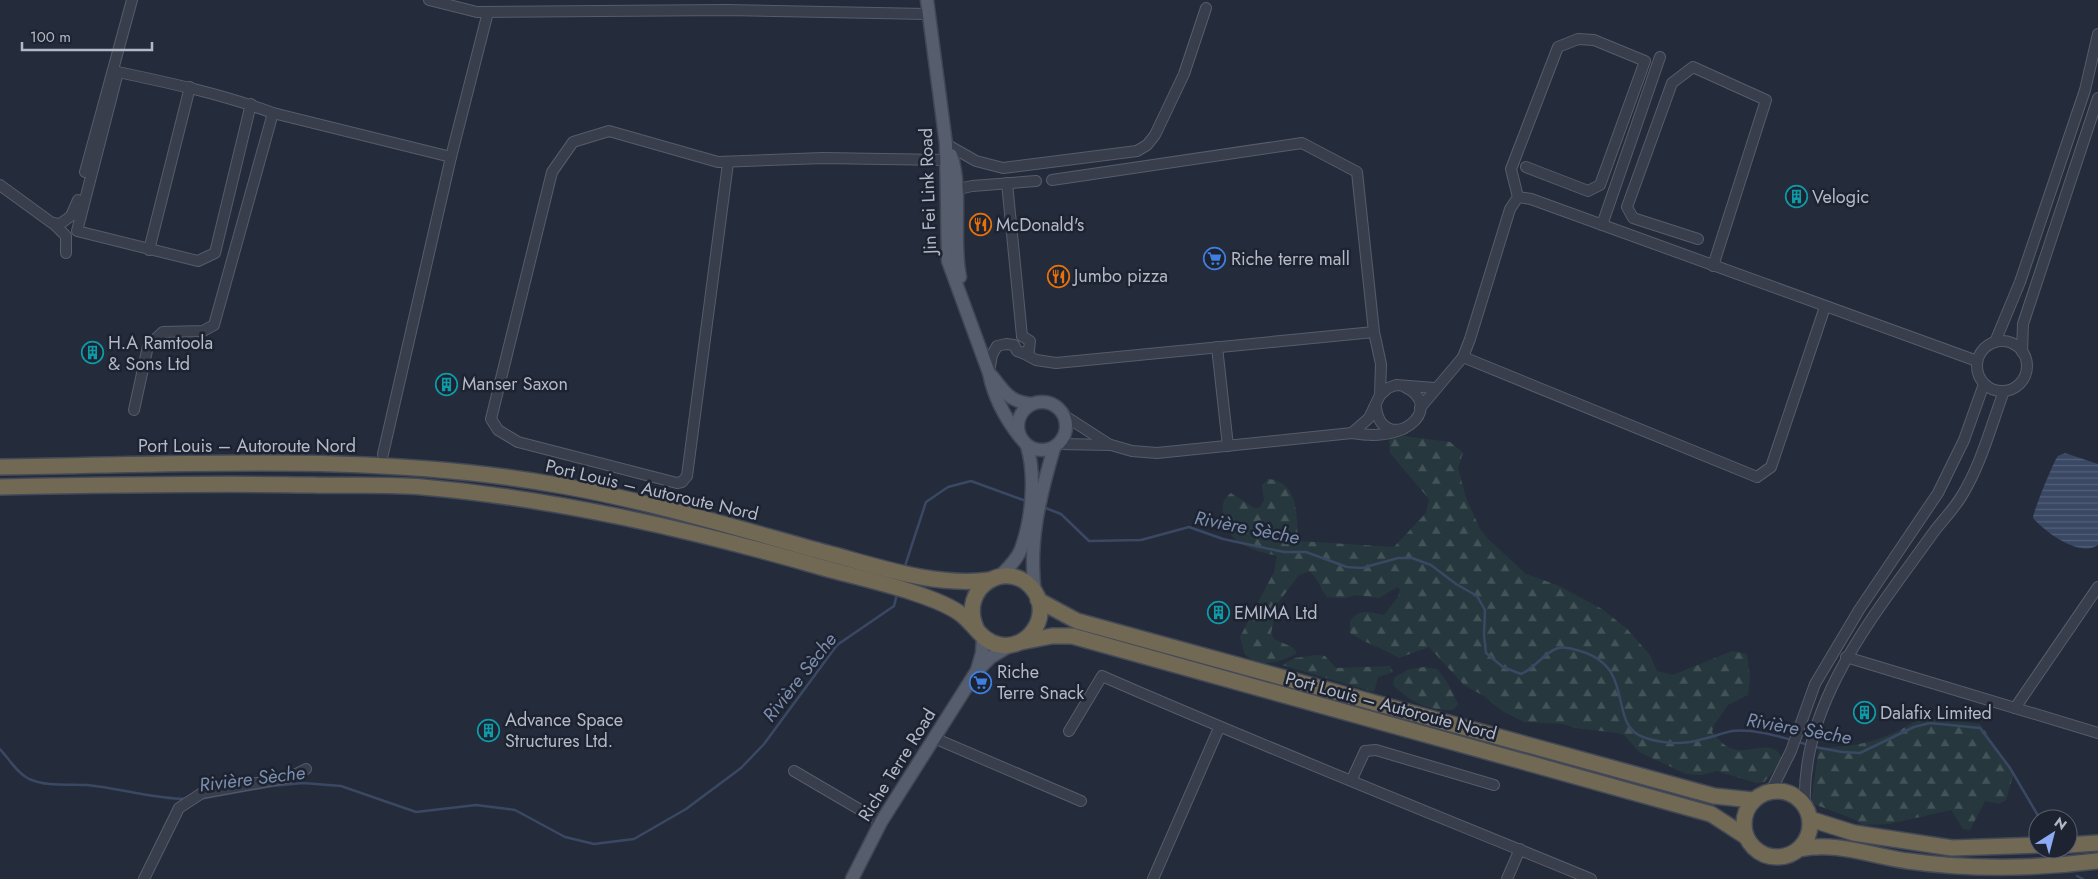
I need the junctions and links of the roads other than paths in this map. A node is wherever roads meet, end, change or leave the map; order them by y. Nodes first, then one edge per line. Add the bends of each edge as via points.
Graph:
1 (132, 0) edge
2 (429, 0) edge
3 (927, 0) edge
4 (1206, 8) dead end
5 (488, 12) junction
6 (927, 14) junction
7 (2098, 34) edge
8 (1660, 57) dead end
9 (190, 87) junction
10 (2098, 98) edge
11 (251, 104) junction
12 (273, 113) junction
13 (946, 144) junction
14 (451, 157) junction
15 (945, 160) junction
16 (728, 163) junction
17 (1526, 167) dead end
18 (1052, 180) dead end
19 (1036, 181) dead end
20 (1007, 183) junction
21 (0, 185) edge
22 (951, 191) junction
23 (1518, 197) junction
24 (52, 223) junction
25 (1602, 225) junction
26 (1698, 239) dead end
27 (149, 250) junction
28 (66, 253) dead end
29 (1712, 266) junction
30 (1825, 307) junction
31 (1374, 332) junction
32 (1022, 336) junction
33 (1995, 342) junction
34 (1014, 345) junction
35 (1217, 347) junction
36 (1027, 349) junction
37 (2022, 352) junction
38 (1463, 357) junction
39 (1977, 361) junction
40 (1381, 364) junction
41 (989, 374) junction
42 (1984, 384) junction
43 (1400, 386) junction
44 (1435, 388) junction
45 (2004, 391) junction
46 (1380, 395) junction
47 (1031, 404) junction
48 (1376, 408) junction
49 (1420, 408) junction
50 (134, 410) dead end
51 (1064, 416) junction
52 (1403, 430) junction
53 (1352, 433) junction
54 (1023, 441) junction
55 (1111, 445) junction
56 (1057, 446) junction
57 (1228, 446) junction
58 (383, 454) dead end
59 (0, 467) edge
60 (0, 487) edge
61 (994, 578) junction
62 (2098, 587) edge
63 (1037, 596) junction
64 (980, 634) junction
65 (1016, 644) junction
66 (1846, 657) junction
67 (976, 672) junction
68 (2015, 708) junction
69 (1219, 728) junction
70 (1069, 730) dead end
71 (2098, 733) edge
72 (934, 738) junction
73 (306, 769) dead end
74 (794, 771) dead end
75 (1352, 780) junction
76 (1494, 785) dead end
77 (1771, 791) junction
78 (1753, 800) junction
79 (1081, 801) dead end
80 (1807, 813) junction
81 (881, 822) junction
82 (1745, 836) junction
83 (2098, 843) edge
84 (2078, 844) edge
85 (2028, 846) edge
86 (1520, 849) junction
87 (1799, 849) junction
88 (2098, 861) edge
89 (1572, 875) edge
90 (144, 879) edge
91 (852, 879) edge
92 (1153, 879) edge
93 (1507, 879) edge
94 (1591, 879) edge

1 - 24 street via 75,211 66,221
2 - 5 street
3 - 6 main road, Jin Fei Link Road
4 - 13 street via 1184,74 1155,135 1137,151 1003,168 976,161
5 - 6 street via 727,10
5 - 14 street
6 - 13 main road, Jin Fei Link Road
7 - 33 street via 2085,90 2020,282
8 - 25 street
9 - 11 street
9 - 27 street
9 - 27 street via 118,72 79,222 77,231
10 - 37 street via 2023,324
11 - 12 street
11 - 27 street via 215,253 198,262
12 - 14 street
12 - 50 street via 214,325 203,331 163,332 148,346
13 - 15 main road, Jin Fei Link Road
13 - 22 main road via 952,158
14 - 58 street
15 - 16 street via 823,158
15 - 22 main road, Jin Fei Link Road
16 - 16 street via 610,131 573,142 552,172 491,419 498,430 518,442 682,482 686,476
17 - 23 street via 1588,191 1600,185 1644,61 1594,40 1578,39 1558,47 1511,170
18 - 31 street via 1302,143 1357,172
19 - 20 street
20 - 22 street
20 - 32 street
21 - 24 street
22 - 41 main road, Jin Fei Link Road via 953,264
23 - 25 street
23 - 38 street via 1510,209
24 - 28 street via 66,236
25 - 29 street
26 - 29 street via 1633,218 1627,207 1672,83 1693,67 1766,100
29 - 30 street
30 - 38 street via 1771,467 1757,477
30 - 39 street
31 - 35 street
31 - 40 street
32 - 34 street
32 - 36 street via 1029,339
33 - 37 street via 2010,343
33 - 39 street via 1982,351
34 - 36 street via 1017,351
34 - 41 street via 997,346
35 - 36 street via 1074,362 1047,362
35 - 57 street
37 - 45 street via 2027,366 2023,380 2018,386
38 - 44 street
39 - 42 street
40 - 43 street
40 - 46 street
41 - 47 main road via 1010,398
41 - 54 main road via 1006,419
42 - 45 street
42 - 77 street via 1964,440 1938,493 1858,610 1815,684 1791,751
43 - 44 street
43 - 46 street via 1388,388
43 - 49 street via 1417,396
44 - 49 street
45 - 66 street via 1978,462 1961,497
46 - 48 street
47 - 51 main road via 1046,402
47 - 54 main road via 1018,422
48 - 52 street via 1382,423
48 - 53 street
49 - 52 street via 1415,422
51 - 55 street
51 - 56 main road via 1067,424 1065,435
52 - 53 street via 1375,436
53 - 57 street
54 - 56 main road via 1035,450 1045,451
54 - 61 main road via 1032,472 1021,550
55 - 56 street
55 - 57 street via 1157,453
56 - 63 main road via 1045,476 1036,529 1032,572
59 - 61 highway, Port Louis – Autoroute Nord via 315,462 490,474 614,496 912,575 950,582
60 - 64 highway, Port Louis – Autoroute Nord via 249,484 420,487 516,498 595,510 892,587 938,602 962,614
61 - 63 highway via 1020,579
61 - 64 highway via 981,585 972,602 971,612
62 - 68 street
63 - 65 highway via 1038,624 1031,634
63 - 78 highway, Port Louis – Autoroute Nord via 1077,621 1714,796
64 - 65 highway via 1000,645
64 - 67 main road via 982,653
65 - 67 main road via 991,657
65 - 82 highway, Port Louis – Autoroute Nord via 1052,636 1072,636 1711,814
66 - 68 street
66 - 80 street via 1817,726 1804,778
67 - 72 main road, Riche Terre Road
68 - 71 street
69 - 70 street via 1102,676
69 - 75 street
69 - 92 street
72 - 79 street
72 - 81 main road, Riche Terre Road
73 - 90 street via 290,777 202,793 179,808
74 - 81 street
75 - 76 street via 1365,751 1376,750
75 - 86 street
77 - 78 highway
77 - 80 highway via 1793,795
78 - 82 highway via 1744,815
80 - 85 highway via 1854,833 1952,848
80 - 87 highway via 1808,836
81 - 91 main road, Riche Terre Road
82 - 87 highway via 1754,849 1769,856 1785,856
83 - 84 highway
86 - 89 street
86 - 93 street
87 - 88 highway via 1828,846 1906,861 1980,868
89 - 94 street

